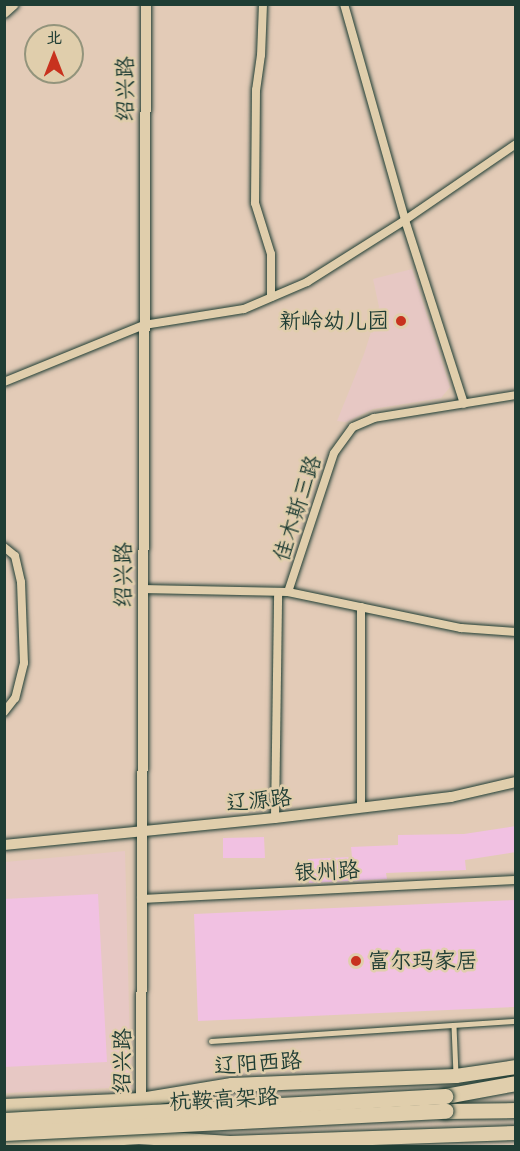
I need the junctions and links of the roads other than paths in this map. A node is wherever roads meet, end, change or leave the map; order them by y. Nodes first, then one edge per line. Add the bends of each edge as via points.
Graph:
1 (14, 4) edge
2 (146, 4) edge
3 (263, 4) edge
4 (344, 4) edge
5 (4, 13) edge
6 (516, 144) edge
7 (405, 220) junction
8 (271, 297) junction
9 (144, 325) junction
10 (4, 382) edge
11 (516, 395) edge
12 (464, 404) junction
13 (4, 547) edge
14 (142, 589) junction
15 (278, 592) junction
16 (288, 592) junction
17 (361, 607) junction
18 (516, 632) edge
19 (4, 712) edge
20 (516, 782) edge
21 (362, 807) junction
22 (275, 818) junction
23 (141, 831) junction
24 (4, 845) edge
25 (516, 880) edge
26 (141, 899) junction
27 (516, 1021) edge
28 (454, 1026) junction
29 (211, 1041) dead end
30 (516, 1067) edge
31 (456, 1076) junction
32 (516, 1083) edge
33 (516, 1092) edge
34 (445, 1096) junction
35 (141, 1100) junction
36 (4, 1106) edge
37 (516, 1111) edge
38 (4, 1120) edge
39 (516, 1132) edge
40 (4, 1133) edge
41 (489, 1140) edge
42 (139, 1142) edge
43 (4, 1146) edge

1 - 5 street
2 - 9 street, 绍兴路
3 - 8 street via 255,90 255,203 271,254
4 - 7 street
6 - 7 street
7 - 8 street via 307,282
7 - 12 street
8 - 9 street via 244,309
9 - 10 street
9 - 14 street, 绍兴路
11 - 12 street, 佳木斯三路
12 - 16 street, 佳木斯三路 via 374,418 353,427 334,453
13 - 19 street via 15,556 21,582 24,663 15,698
14 - 15 street
14 - 23 street, 绍兴路
15 - 16 street
15 - 22 street
16 - 17 street
17 - 18 street via 461,628
17 - 21 street
20 - 21 street, 辽源路 via 451,797
21 - 22 street, 辽源路
22 - 23 street, 辽源路
23 - 24 street, 辽源路
23 - 26 street, 绍兴路
25 - 26 street, 银州路
26 - 35 street, 绍兴路
27 - 28 lane
28 - 29 lane
28 - 31 lane
30 - 31 main road, 辽阳西路
31 - 35 main road, 辽阳西路 via 232,1085
32 - 34 highway
33 - 34 highway
34 - 38 highway, 杭鞍高架路, bridge
35 - 36 main road, 辽阳西路
35 - 42 street, 绍兴路
37 - 40 highway, 杭鞍高架路, bridge via 446,1111
39 - 41 main road
41 - 42 main road
42 - 43 main road

